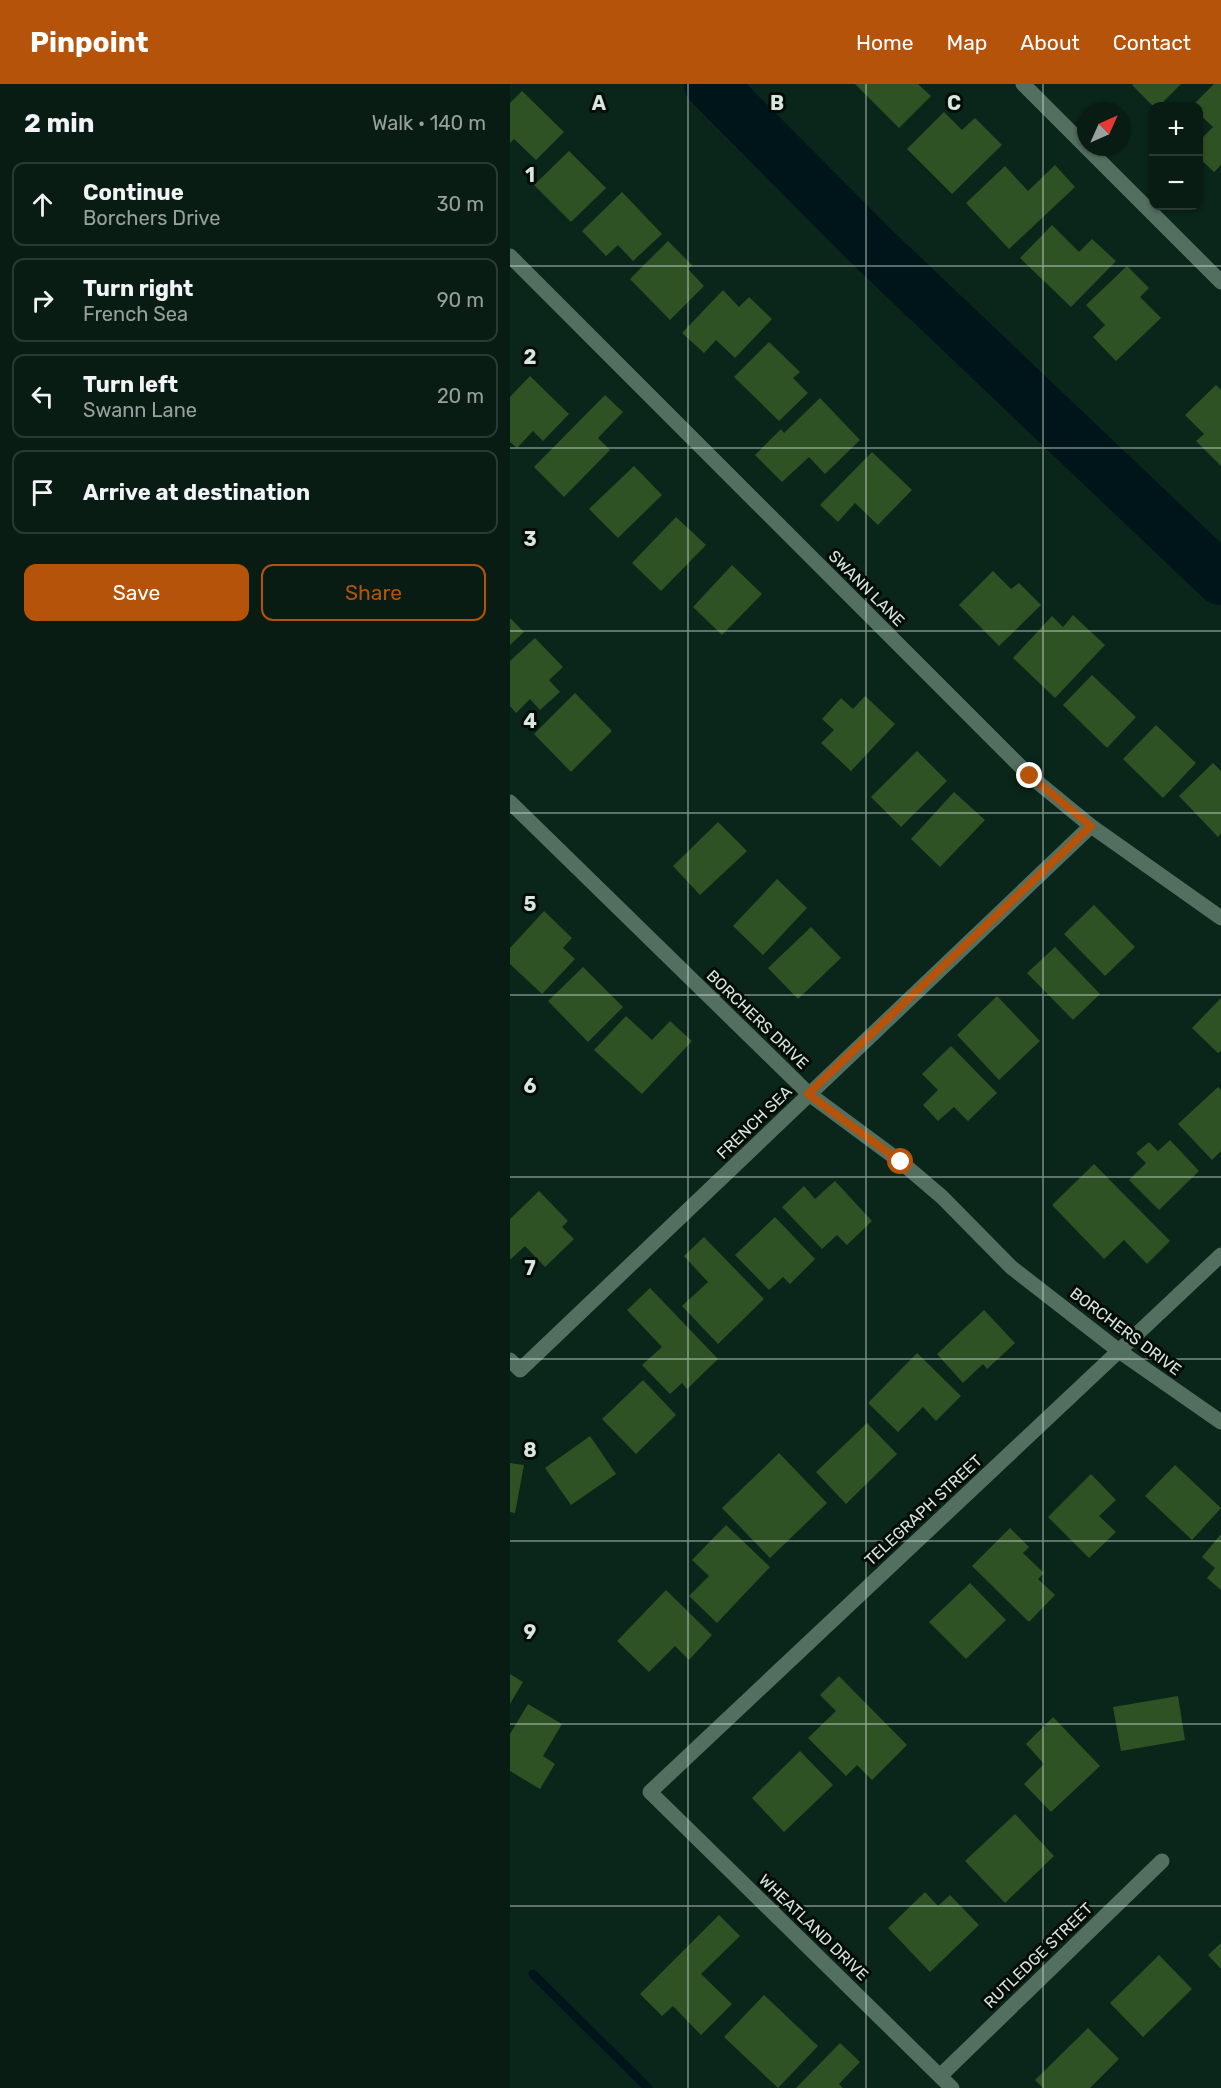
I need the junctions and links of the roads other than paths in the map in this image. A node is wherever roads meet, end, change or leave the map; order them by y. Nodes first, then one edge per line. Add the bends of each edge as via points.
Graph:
1 (1023, 84) edge
2 (1077, 138) edge
3 (1095, 156) edge
4 (510, 256) edge
5 (1221, 282) edge
6 (510, 802) edge
7 (1091, 826) junction
8 (1221, 918) edge
9 (808, 1094) junction
10 (1221, 1255) edge
11 (1119, 1351) junction
12 (515, 1365) edge
13 (1221, 1422) edge
14 (650, 1792) joint
15 (1162, 1861) dead end
16 (940, 2076) junction
17 (952, 2088) edge

1 - 2 street
3 - 5 street
4 - 7 street, SWANN LANE via 1030,776
6 - 9 street, BORCHERS DRIVE
7 - 8 street, SWANN LANE
7 - 9 street, FRENCH SEA
9 - 11 street, BORCHERS DRIVE via 901,1162 1011,1267
9 - 12 street, FRENCH SEA
10 - 11 street, TELEGRAPH STREET
11 - 13 street, BORCHERS DRIVE
11 - 14 street, TELEGRAPH STREET
14 - 16 street, WHEATLAND DRIVE
15 - 16 street, RUTLEDGE STREET
16 - 17 street, WHEATLAND DRIVE

